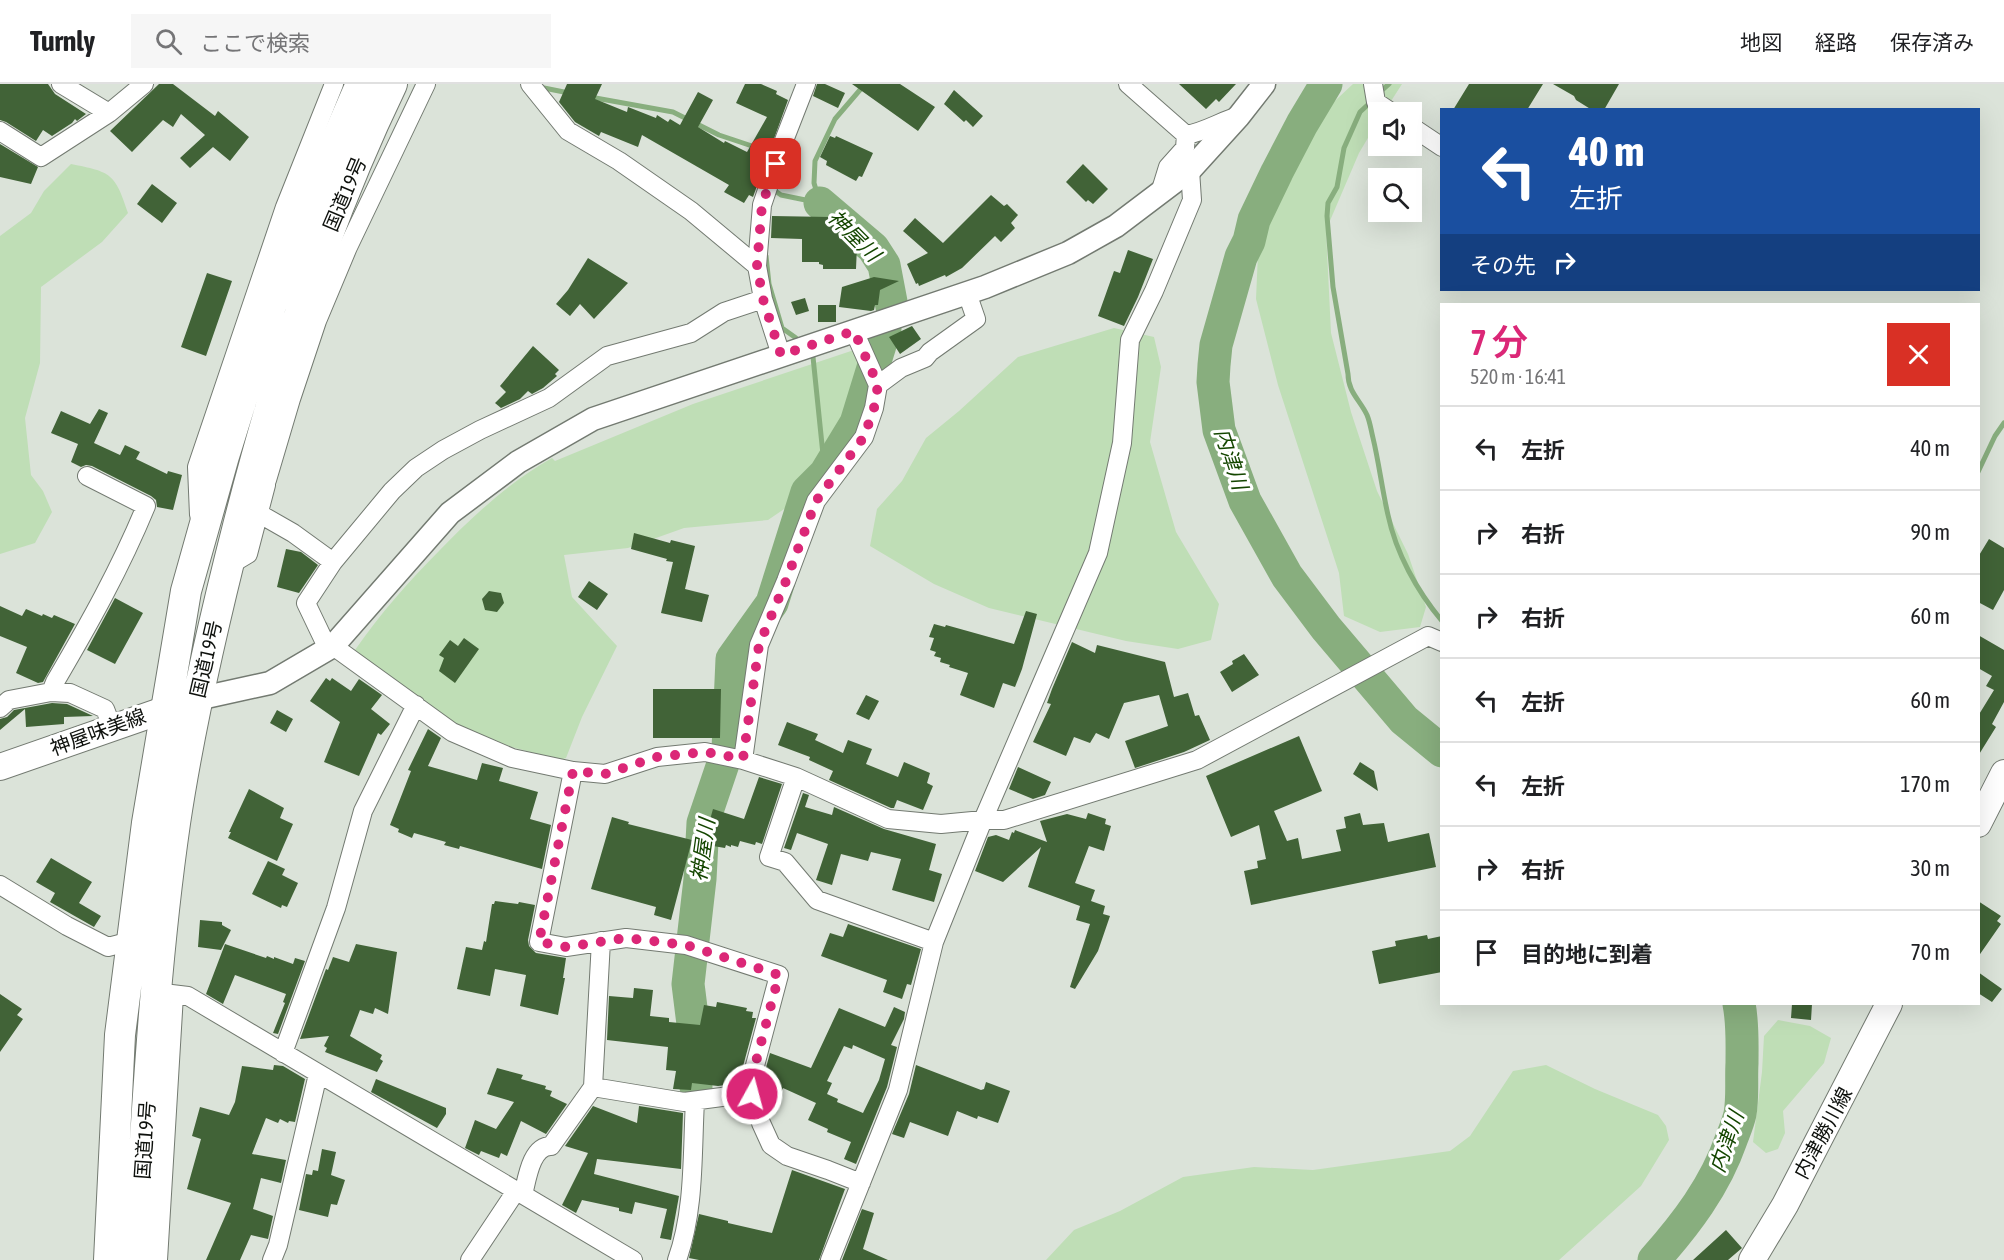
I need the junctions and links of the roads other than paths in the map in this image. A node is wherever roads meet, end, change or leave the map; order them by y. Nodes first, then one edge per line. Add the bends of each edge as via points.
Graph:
1 (61, 84) edge
2 (144, 84) edge
3 (334, 84) edge
4 (361, 84) edge
5 (392, 84) edge
6 (426, 84) edge
7 (530, 84) edge
8 (806, 84) edge
9 (1128, 84) edge
10 (1264, 84) edge
11 (1374, 84) edge
12 (1376, 102) edge
13 (109, 113) junction
14 (1239, 116) junction
15 (0, 131) edge
16 (1422, 134) edge
17 (1186, 135) junction
18 (1440, 146) edge
19 (1190, 170) junction
20 (1160, 193) junction
21 (348, 247) junction
22 (318, 262) junction
23 (757, 266) junction
24 (967, 293) junction
25 (763, 299) junction
26 (854, 331) junction
27 (781, 355) junction
28 (874, 377) junction
29 (87, 476) dead end
30 (251, 511) junction
31 (200, 541) junction
32 (333, 562) junction
33 (1440, 641) edge
34 (331, 647) junction
35 (51, 692) junction
36 (197, 699) junction
37 (416, 705) junction
38 (166, 707) junction
39 (0, 708) edge
40 (112, 727) junction
41 (743, 759) junction
42 (0, 767) edge
43 (573, 771) junction
44 (2004, 773) edge
45 (796, 777) junction
46 (983, 820) junction
47 (1980, 820) edge
48 (0, 885) edge
49 (601, 941) junction
50 (934, 942) junction
51 (120, 944) junction
52 (165, 994) junction
53 (1888, 1005) edge
54 (284, 1053) junction
55 (318, 1074) junction
56 (593, 1087) junction
57 (752, 1094) junction
58 (695, 1101) junction
59 (861, 1183) junction
60 (519, 1193) junction
61 (109, 1260) edge
62 (137, 1260) edge
63 (158, 1260) edge
64 (272, 1260) edge
65 (471, 1260) edge
66 (633, 1260) edge
67 (677, 1260) edge
68 (830, 1260) edge
69 (1752, 1260) edge

1 - 13 street
2 - 13 street
3 - 31 street via 285,207 197,467
4 - 31 highway, 国道19号 via 271,305
5 - 22 highway, 国道19号
6 - 21 street
7 - 23 street via 568,131 691,211
8 - 23 street via 762,205
9 - 17 street
10 - 14 street
11 - 12 street
13 - 15 street via 41,157
14 - 17 street
14 - 19 street
16 - 18 street
17 - 20 street via 1185,148 1168,167
19 - 20 street
19 - 46 street via 1192,200 1130,340 1122,443 1098,553
20 - 24 street via 1116,226 1068,253
21 - 22 highway
21 - 30 street via 313,332 267,480
22 - 30 highway, 国道19号 via 290,340
23 - 25 street
24 - 26 street
24 - 28 street via 976,319 925,358
25 - 27 street
25 - 32 street via 724,312 691,333 607,356 549,398 443,450 416,468 393,491
26 - 27 street
26 - 28 street
27 - 34 street via 593,418 518,462 450,513
28 - 41 street via 874,408 864,437 816,501 759,645
29 - 35 street via 146,506 107,592
30 - 32 street via 293,533
30 - 36 highway, 国道19号 via 228,566
31 - 38 highway, 国道19号 via 186,591
32 - 34 street via 306,603
33 - 46 street via 1428,636 1197,760 1004,820
34 - 36 street via 270,683
34 - 37 street
35 - 39 street via 9,700
35 - 40 street via 70,693 105,709
36 - 38 main road, 神屋味美線
36 - 52 highway, 国道19号 via 175,824
37 - 43 street via 452,732 512,758
37 - 54 street via 363,811 336,908
38 - 40 main road, 神屋味美線
38 - 51 highway, 国道19号 via 147,824
40 - 42 main road, 神屋味美線
41 - 43 street via 705,752 657,757 605,774
41 - 45 street
43 - 49 street via 539,942 566,947
44 - 47 main road
45 - 46 street via 888,819 941,824
45 - 50 street via 769,857 785,862 817,900
46 - 50 street
48 - 51 street via 68,926
49 - 56 street
49 - 57 street via 626,938 686,945 779,975 753,1073
50 - 59 street via 898,1090
51 - 61 highway, 国道19号 via 120,1035
52 - 54 street via 188,996
52 - 62 highway, 国道19号
52 - 63 street
53 - 69 main road, 内津勝川線 via 1785,1205
54 - 55 street
55 - 60 street
55 - 64 street
56 - 58 street
56 - 60 street via 551,1146 535,1154
57 - 58 street
57 - 59 street via 771,1144 788,1156
58 - 67 street via 689,1204
59 - 68 street
60 - 65 street
60 - 66 street

